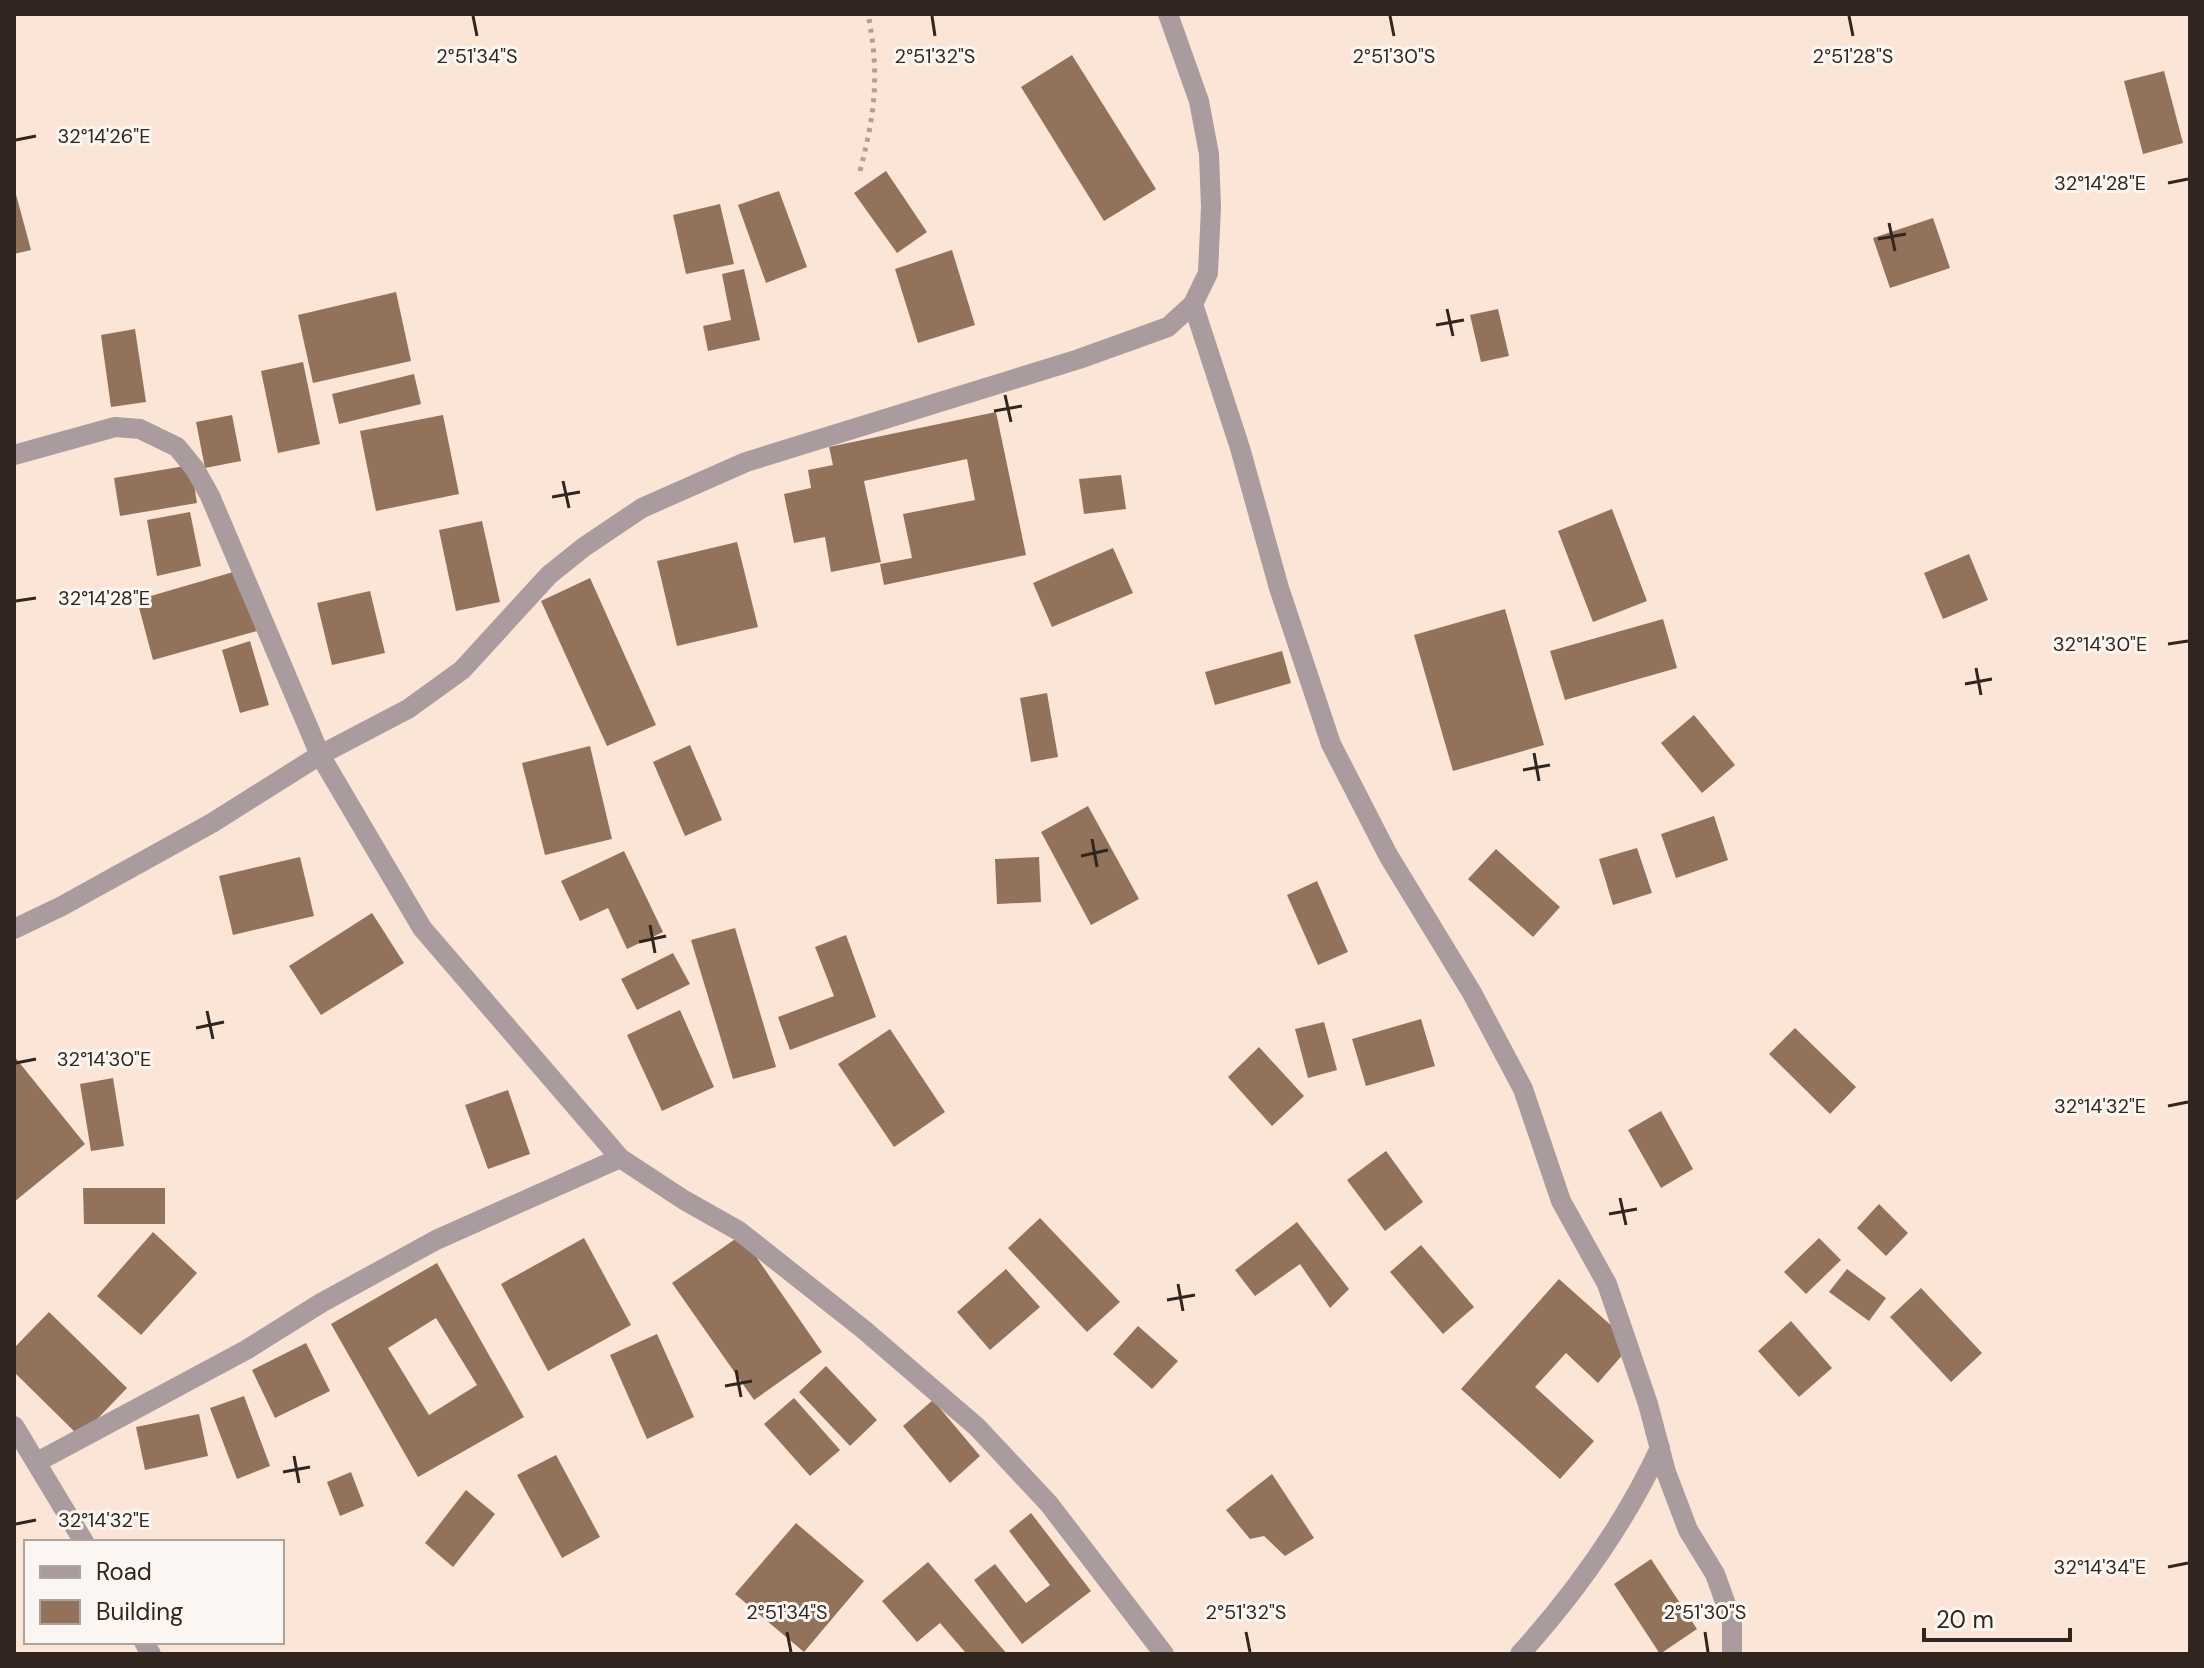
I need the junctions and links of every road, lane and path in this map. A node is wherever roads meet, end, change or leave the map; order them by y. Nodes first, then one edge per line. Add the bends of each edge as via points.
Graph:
1 (868, 14) edge
2 (1168, 14) edge
3 (860, 171) dead end
4 (1193, 304) junction
5 (14, 455) edge
6 (320, 755) junction
7 (14, 929) edge
8 (620, 1158) junction
9 (14, 1426) edge
10 (1660, 1448) junction
11 (37, 1462) junction
12 (83, 1540) edge
13 (1164, 1654) edge
14 (1520, 1654) edge
15 (1732, 1654) edge

1 - 3 path via 876,88
2 - 4 street via 1199,101 1209,154 1208,273
4 - 6 street via 1168,327 746,462 642,508 549,575 462,670 408,709
4 - 10 street via 1331,744 1388,855 1523,1089 1561,1201 1607,1284
5 - 6 street via 115,427 140,429 177,447 210,496
6 - 7 street via 212,823
6 - 8 street via 422,928
8 - 11 street via 436,1240
8 - 13 street via 739,1231 977,1427 1049,1504
9 - 11 street
10 - 14 street via 1599,1556
10 - 15 street via 1688,1530 1715,1574 1732,1621
11 - 12 street

